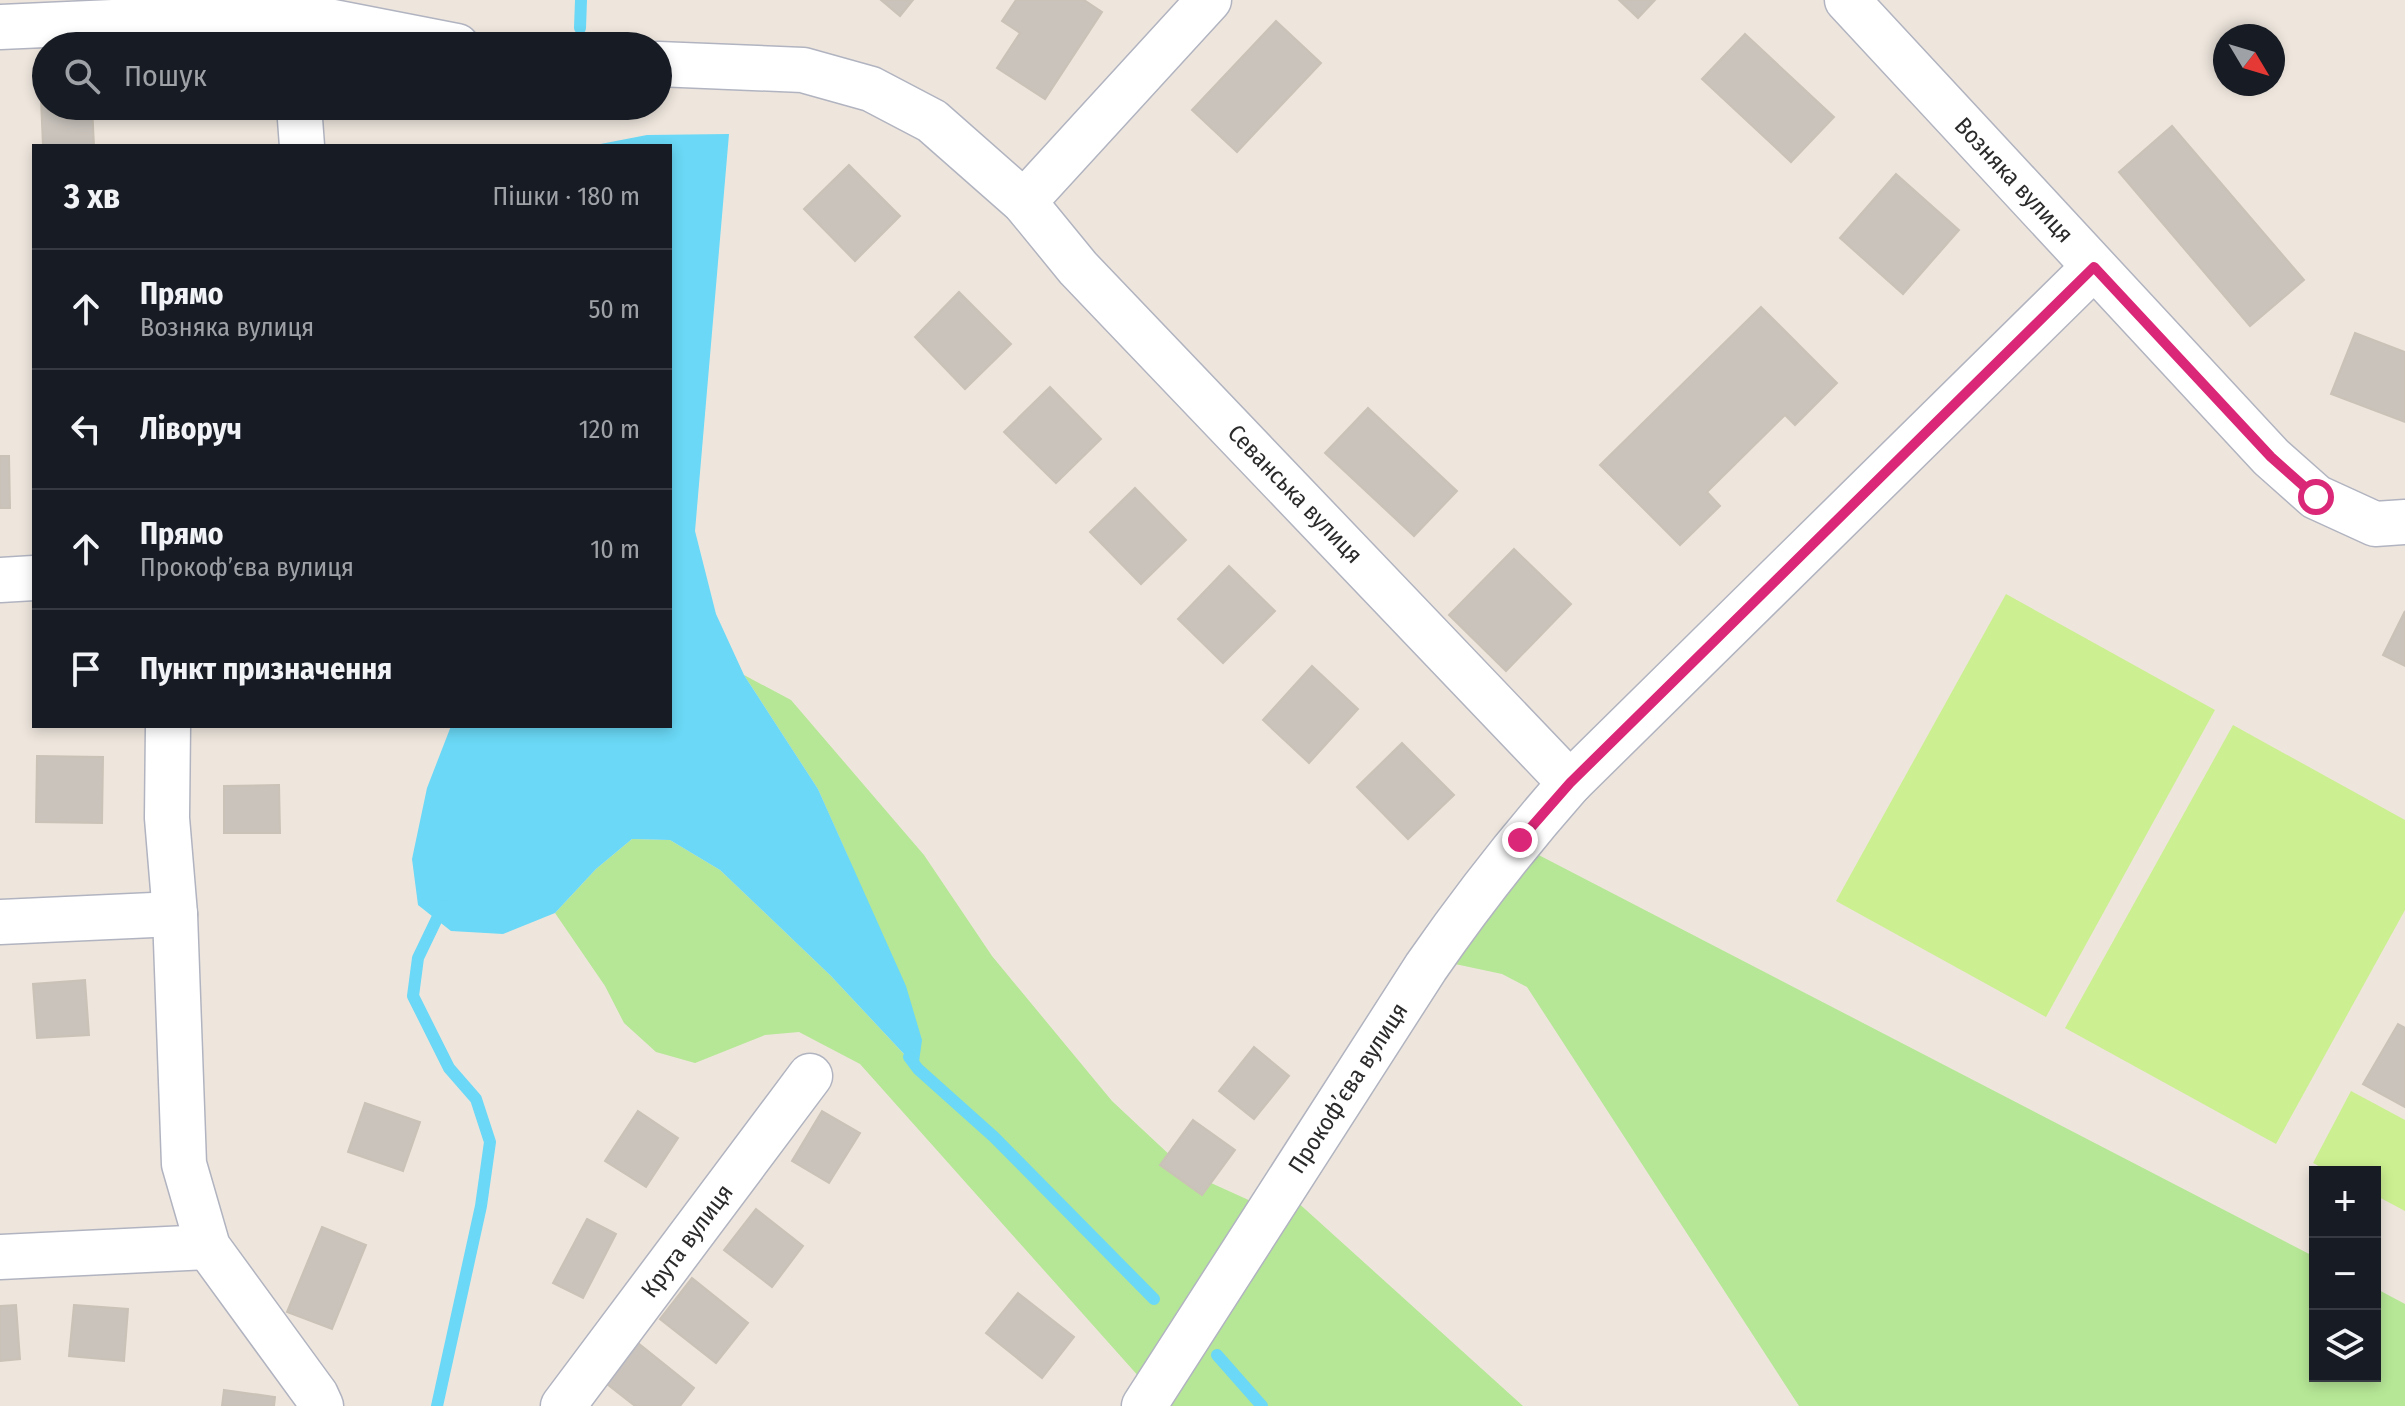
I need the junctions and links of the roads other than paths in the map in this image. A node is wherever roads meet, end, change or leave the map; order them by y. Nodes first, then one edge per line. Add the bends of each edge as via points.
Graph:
1 (1209, 0) edge
2 (1847, 0) edge
3 (292, 20) edge
4 (0, 27) edge
5 (368, 32) edge
6 (672, 65) edge
7 (300, 120) edge
8 (302, 144) edge
9 (1024, 202) junction
10 (2094, 267) junction
11 (2405, 522) edge
12 (32, 578) edge
13 (0, 580) edge
14 (168, 728) edge
15 (1570, 783) junction
16 (175, 914) junction
17 (0, 922) edge
18 (810, 1076) dead end
19 (208, 1247) junction
20 (0, 1257) edge
21 (321, 1406) edge
22 (563, 1406) edge
23 (1144, 1406) edge

1 - 9 street
2 - 10 street, Возняка вулиця
3 - 4 street
3 - 5 street
6 - 9 street, Севанська вулиця via 803,70 871,89 932,121
7 - 8 street
9 - 15 street, Севанська вулиця via 1078,268
10 - 11 street, Возняка вулиця via 2271,457 2316,497 2375,524
10 - 15 street, Прокоф’єва вулиця
12 - 13 street
14 - 16 street via 167,818
15 - 23 street, Прокоф’єва вулиця via 1475,896 1426,967
16 - 17 street
16 - 19 street via 184,1164
18 - 22 street, Крута вулиця
19 - 20 street
19 - 21 street

